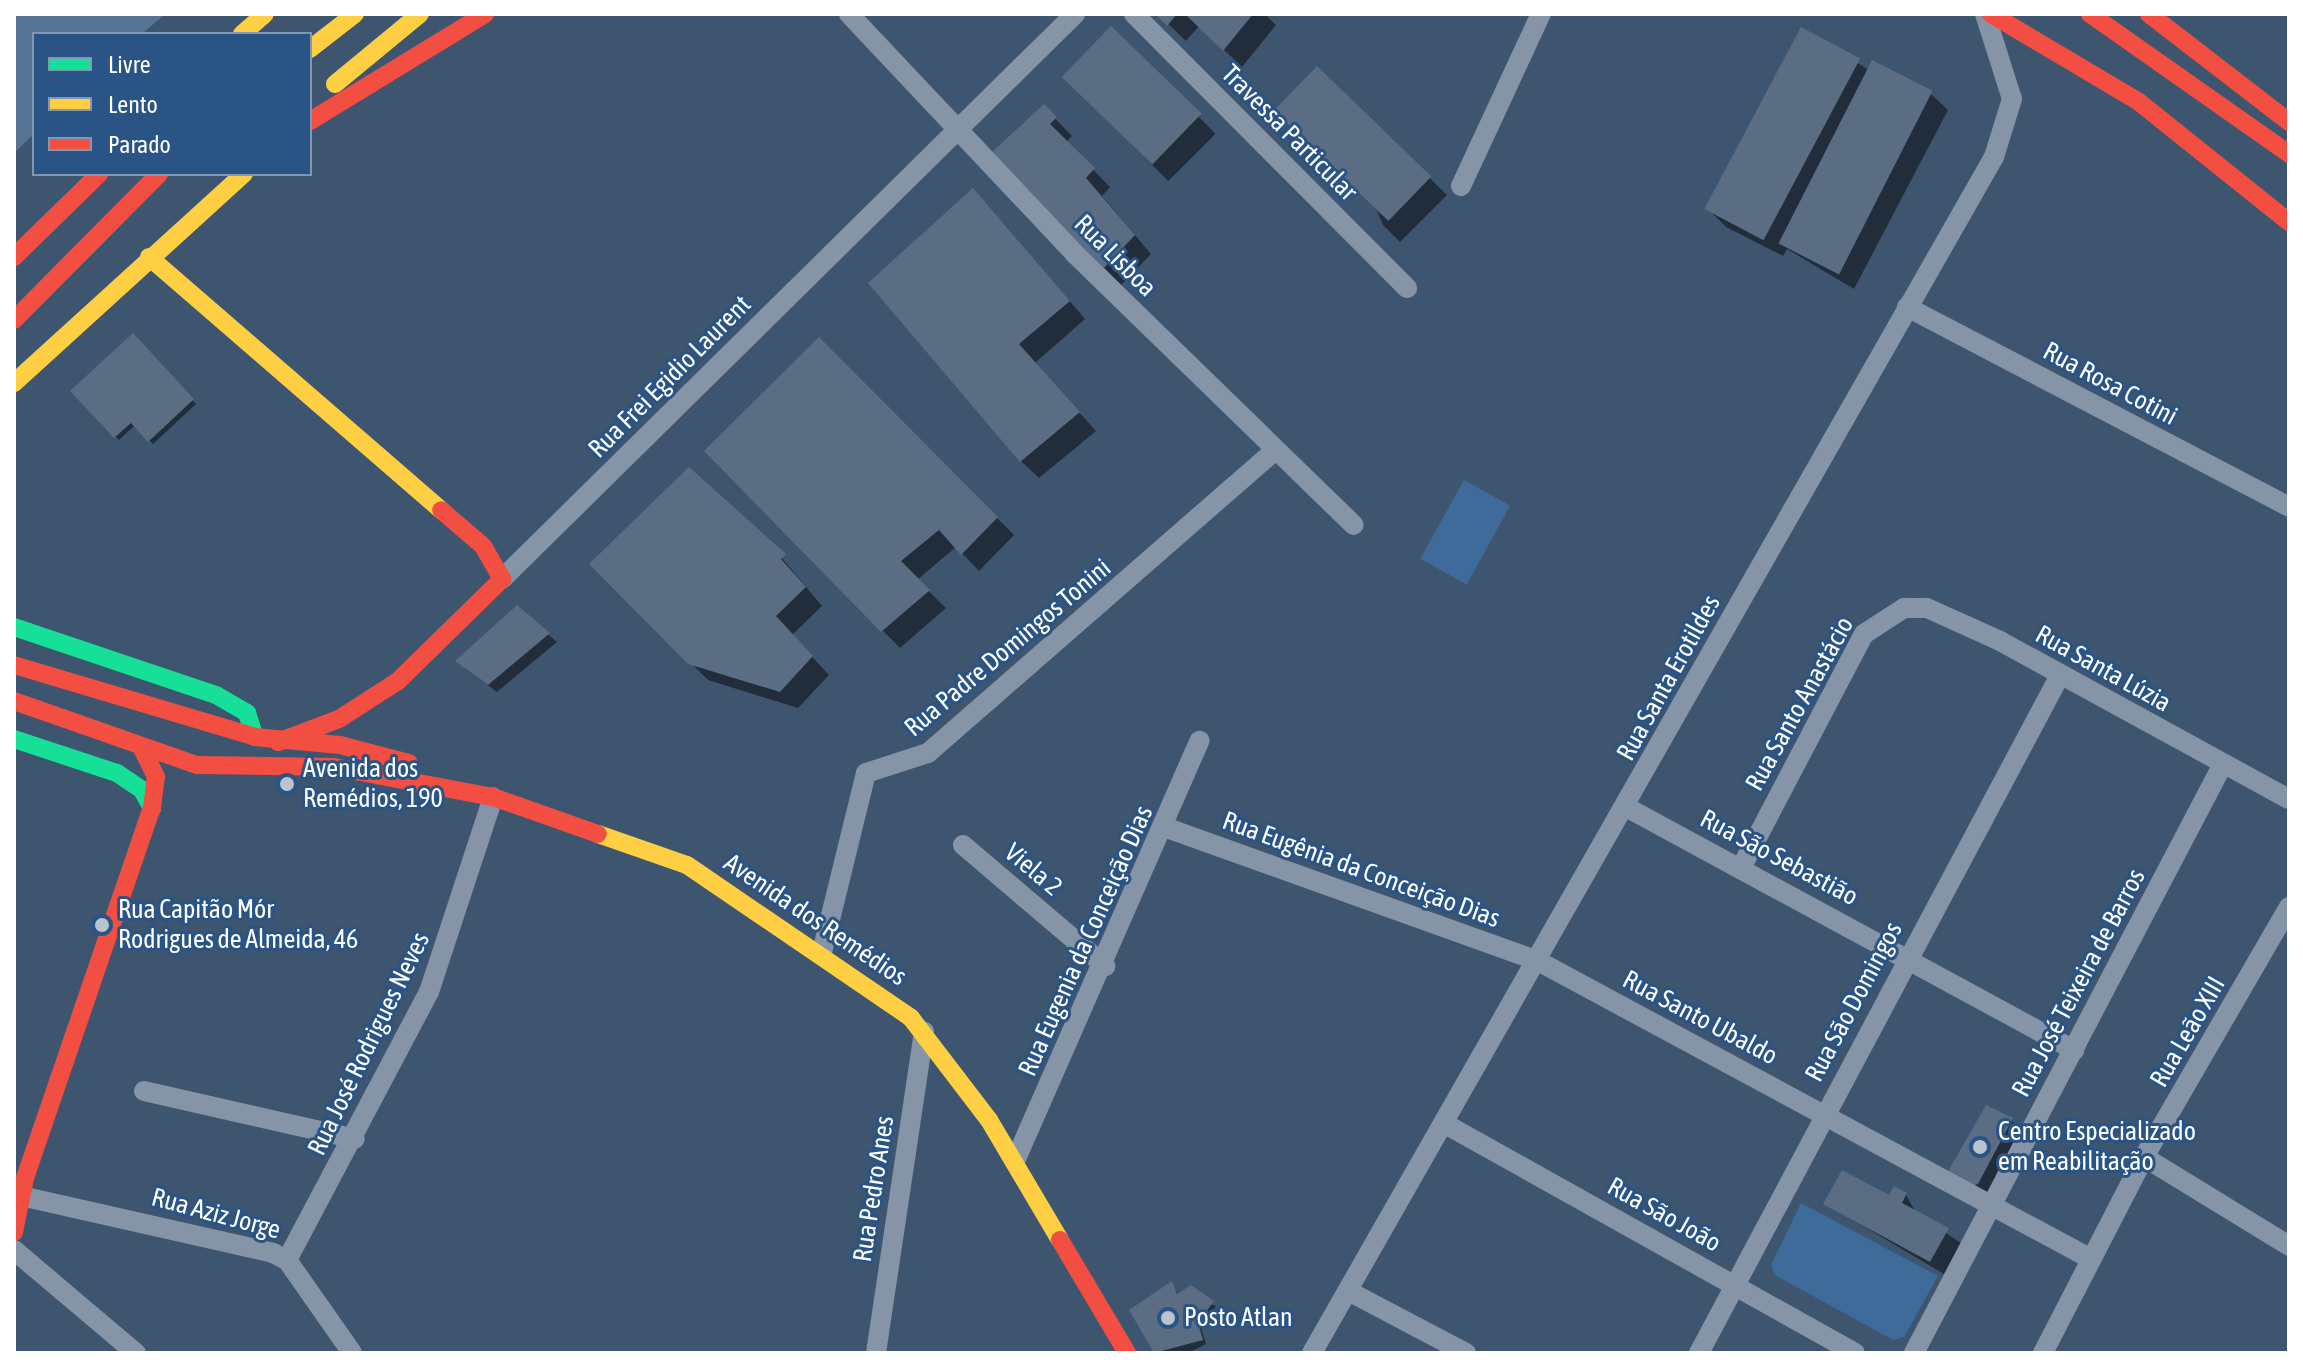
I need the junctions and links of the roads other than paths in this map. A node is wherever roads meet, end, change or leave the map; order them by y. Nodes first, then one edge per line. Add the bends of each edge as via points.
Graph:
1 (265, 14) edge
2 (355, 14) edge
3 (420, 14) edge
4 (485, 14) edge
5 (849, 14) edge
6 (1075, 14) edge
7 (1134, 14) edge
8 (1541, 14) edge
9 (1984, 14) edge
10 (1991, 14) edge
11 (2090, 14) edge
12 (2149, 14) edge
13 (244, 32) edge
14 (312, 47) edge
15 (312, 110) edge
16 (312, 120) edge
17 (2289, 122) edge
18 (961, 132) junction
19 (2289, 154) edge
20 (97, 176) edge
21 (157, 176) edge
22 (242, 176) edge
23 (1461, 186) dead end
24 (2289, 222) edge
25 (14, 257) edge
26 (149, 257) junction
27 (1407, 288) dead end
28 (1907, 307) junction
29 (14, 320) edge
30 (14, 383) edge
31 (1275, 450) junction
32 (2289, 507) edge
33 (1354, 525) dead end
34 (502, 579) junction
35 (1887, 615) joint
36 (14, 627) edge
37 (14, 665) edge
38 (2059, 677) junction
39 (14, 701) edge
40 (255, 737) junction
41 (14, 739) edge
42 (1199, 741) dead end
43 (278, 742) junction
44 (142, 748) junction
45 (2223, 764) junction
46 (493, 797) junction
47 (2289, 799) edge
48 (1626, 807) junction
49 (152, 808) junction
50 (1167, 828) junction
51 (963, 845) dead end
52 (1742, 866) junction
53 (2289, 907) edge
54 (822, 952) junction
55 (1906, 957) junction
56 (1538, 961) junction
57 (1105, 966) junction
58 (924, 1032) junction
59 (2074, 1050) junction
60 (144, 1091) dead end
61 (1824, 1115) junction
62 (1447, 1125) junction
63 (355, 1139) junction
64 (2144, 1157) junction
65 (1015, 1161) junction
66 (20, 1182) edge
67 (1992, 1205) junction
68 (14, 1232) edge
69 (2289, 1246) edge
70 (14, 1250) edge
71 (2091, 1259) junction
72 (287, 1260) junction
73 (1734, 1286) junction
74 (1352, 1293) junction
75 (136, 1353) edge
76 (352, 1353) edge
77 (876, 1353) edge
78 (1127, 1353) edge
79 (1312, 1353) edge
80 (1466, 1353) edge
81 (1699, 1353) edge
82 (1855, 1353) edge
83 (1914, 1353) edge
84 (2043, 1353) edge

1 - 13 main road
2 - 14 main road
3 - 15 main road
4 - 16 main road
5 - 18 street, Rua Lisboa
6 - 18 street, Rua Frei Egidio Laurent
7 - 27 street, Travessa Particular
8 - 23 street
9 - 28 street, Rua Santa Erotildes via 2008,70 2007,126
10 - 24 main road via 2139,102
11 - 19 main road
12 - 17 main road
18 - 31 street, Rua Lisboa
18 - 34 street, Rua Frei Egidio Laurent
20 - 25 main road
21 - 29 main road
22 - 26 main road
26 - 30 main road
26 - 34 main road via 483,546
28 - 32 street, Rua Rosa Cotini
28 - 48 street, Rua Santa Erotildes
31 - 33 street, Rua Lisboa
31 - 54 street, Rua Padre Domingos Tonini via 928,753 866,773
34 - 43 main road, Rua Frei Egidio Laurent via 398,681 339,719
35 - 38 street, Rua Santa Lúzia via 1927,608
35 - 52 street, Rua Santo Anastácio via 1864,634
36 - 40 main road via 216,695 247,713
37 - 40 main road, Avenida dos Remédios
38 - 45 street, Rua Santa Lúzia
38 - 55 street, Rua São Domingos
39 - 44 main road, Avenida dos Remédios
40 - 43 main road, Avenida dos Remédios
41 - 49 main road via 117,773 142,790
42 - 50 street, Rua Eugenia da Conceição Dias
43 - 46 main road, Avenida dos Remédios via 340,745 472,780
44 - 46 main road, Avenida dos Remédios via 225,769 334,767
44 - 49 main road via 156,777
45 - 47 street, Rua Santa Lúzia
45 - 59 street, Rua José Teixeira de Barros
46 - 54 main road, Avenida dos Remédios via 687,865
46 - 63 street, Rua José Rodrigues Neves via 429,992
48 - 52 street, Rua São Sebastião
48 - 56 street, Rua Santa Erotildes
49 - 66 main road
50 - 56 street, Rua Eugênia da Conceição Dias
50 - 57 street, Rua Eugenia da Conceição Dias
51 - 57 street, Viela 2
52 - 55 street, Rua São Sebastião
53 - 64 street, Rua Leão XIII
54 - 58 main road, Avenida dos Remédios
55 - 59 street, Rua São Sebastião
55 - 61 street, Rua São Domingos
56 - 61 street, Rua Santo Ubaldo
56 - 62 street, Rua Santa Erotildes
57 - 65 street, Rua Eugenia da Conceição Dias
58 - 65 main road, Avenida dos Remédios
58 - 77 street, Rua Pedro Anes
59 - 67 street, Rua José Teixeira de Barros
60 - 63 street
61 - 67 street, Rua Santo Ubaldo
61 - 73 street, Rua São Domingos
62 - 73 street, Rua São João
62 - 74 street, Rua Santa Erotildes
63 - 72 street, Rua José Rodrigues Neves
64 - 69 street
64 - 71 street, Rua Leão XIII
65 - 78 main road, Avenida dos Remédios
66 - 68 main road
66 - 72 street, Rua Aziz Jorge via 255,1246
67 - 71 street, Rua Santo Ubaldo
67 - 83 street, Rua José Teixeira de Barros
70 - 75 street
71 - 84 street, Rua Leão XIII
72 - 76 street, Rua Aziz Jorge
73 - 81 street, Rua São Domingos
73 - 82 street, Rua São João
74 - 79 street, Rua Santa Erotildes
74 - 80 street

